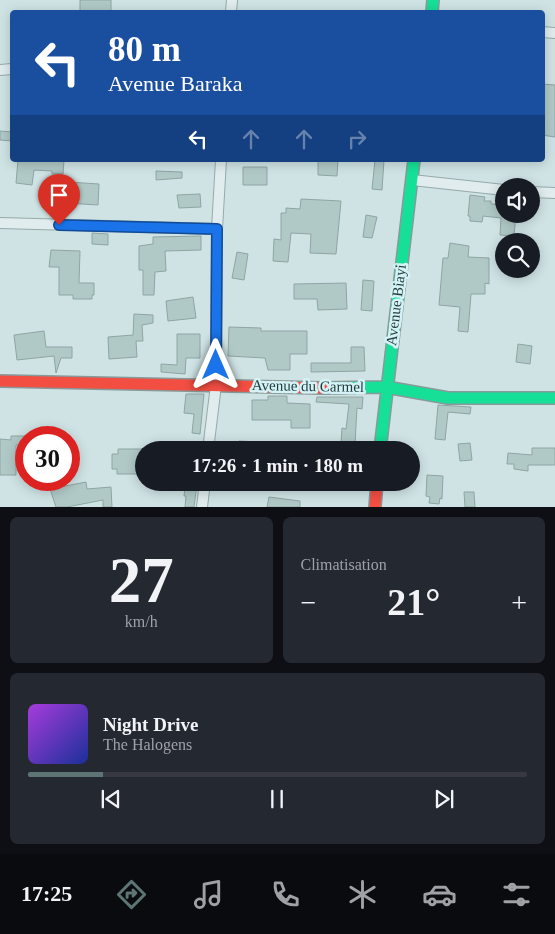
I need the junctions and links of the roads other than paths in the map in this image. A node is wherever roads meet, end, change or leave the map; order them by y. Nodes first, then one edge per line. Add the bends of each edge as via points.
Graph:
1 (221, 162) edge
2 (414, 162) edge
3 (412, 180) junction
4 (495, 189) edge
5 (540, 192) edge
6 (555, 193) edge
7 (0, 223) edge
8 (217, 229) junction
9 (0, 380) edge
10 (216, 385) junction
11 (386, 387) junction
12 (555, 398) edge
13 (209, 441) edge
14 (381, 441) edge
15 (204, 491) edge
16 (376, 491) edge
17 (202, 506) edge
18 (375, 506) edge

1 - 8 street
2 - 3 street, Avenue Biayi
3 - 4 street
3 - 11 street, Avenue Biayi
5 - 6 street
7 - 8 street
8 - 10 street
9 - 10 street, Avenue du Carmel
10 - 11 street, Avenue du Carmel
10 - 13 street
11 - 12 street, Avenue du Carmel via 448,398
11 - 14 street, Avenue Biayi
15 - 17 street
16 - 18 street

